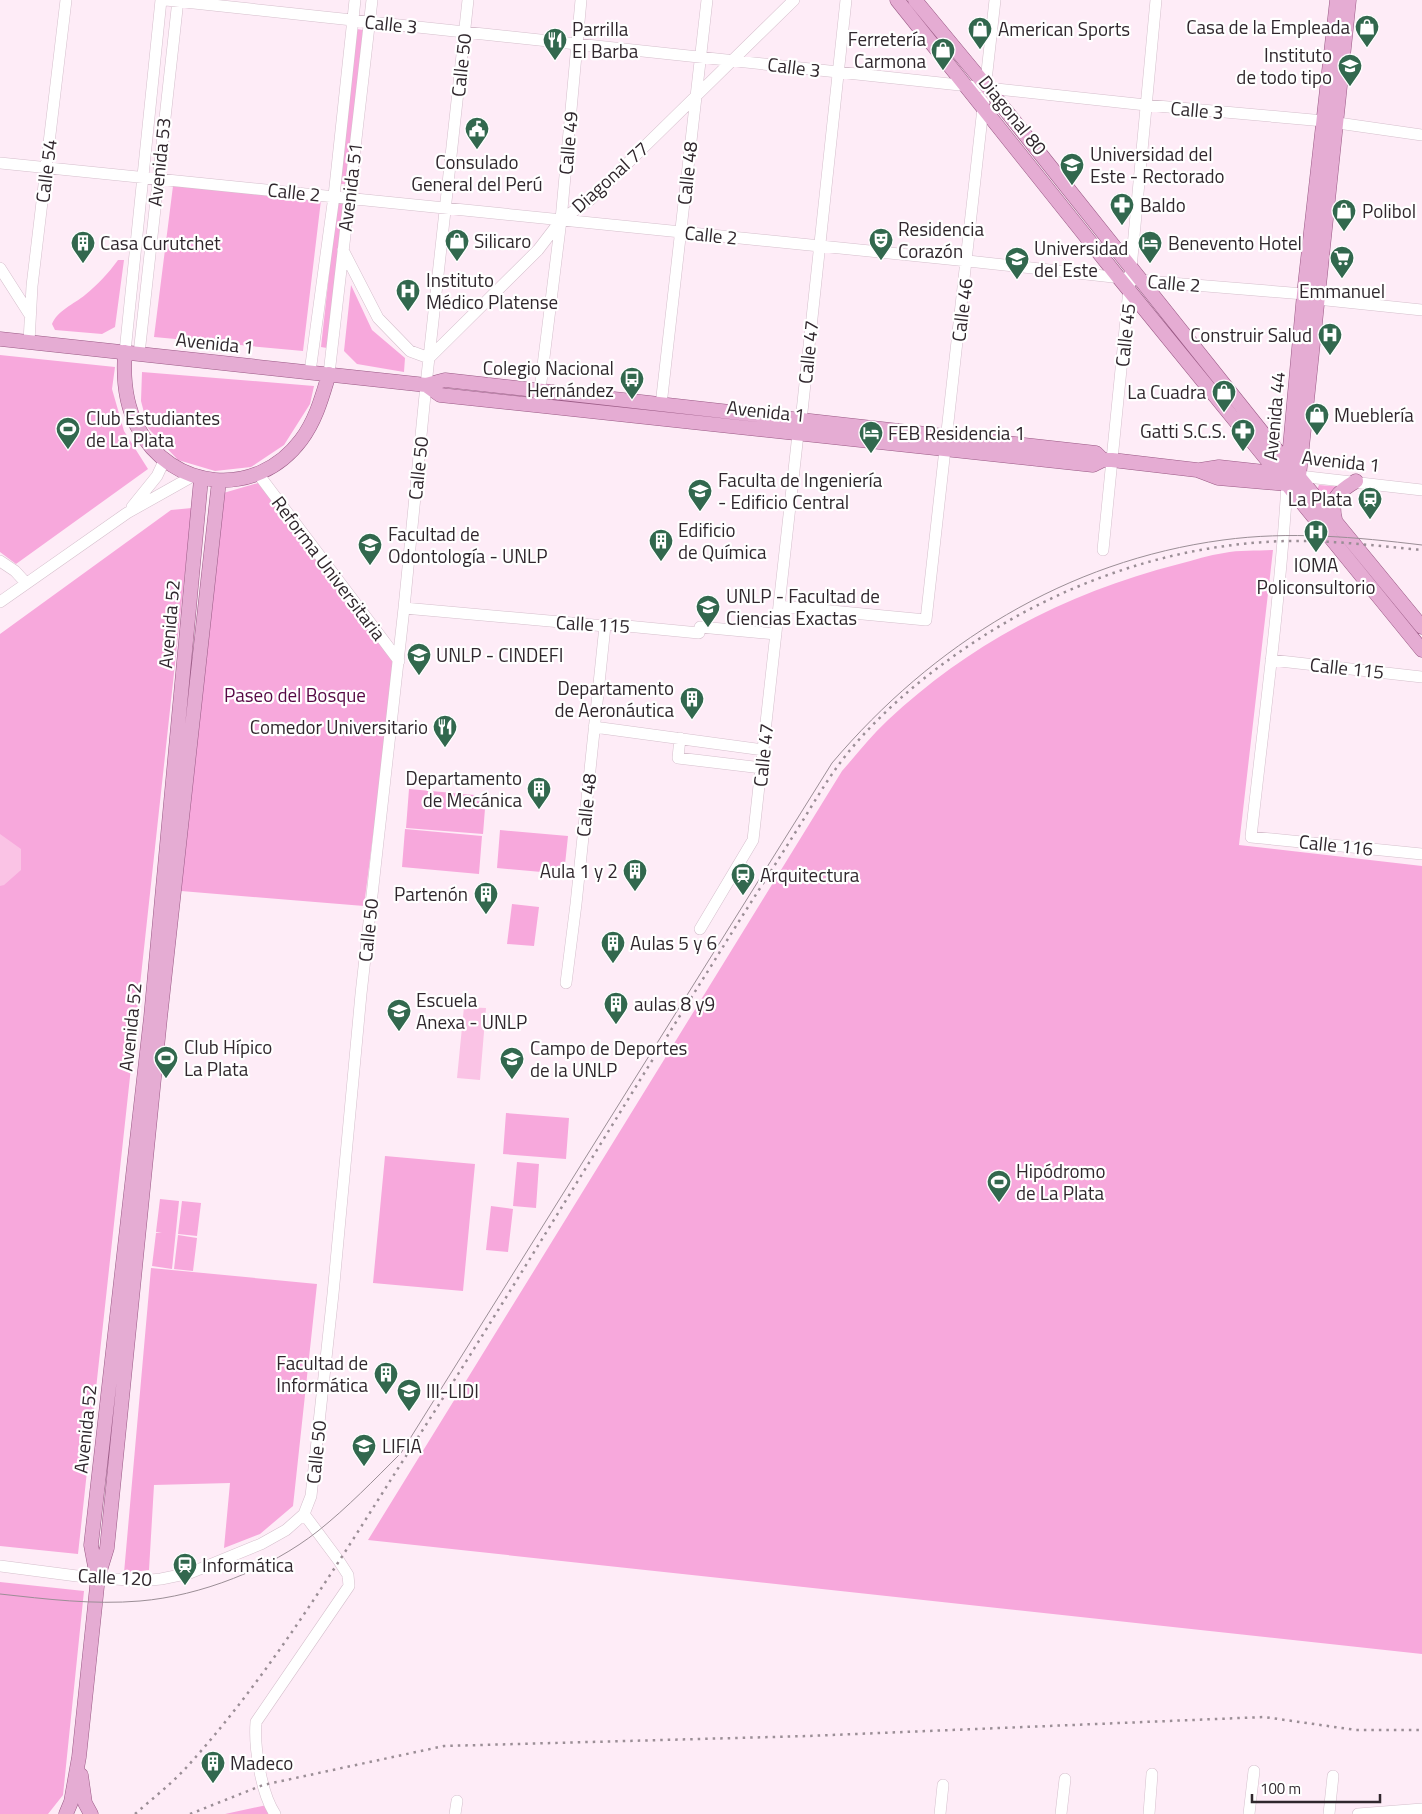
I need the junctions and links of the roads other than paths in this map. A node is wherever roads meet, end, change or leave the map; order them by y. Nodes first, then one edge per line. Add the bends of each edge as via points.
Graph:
1 (66, 0) edge
2 (161, 0) edge
3 (174, 0) edge
4 (355, 0) edge
5 (372, 0) edge
6 (468, 0) edge
7 (581, 0) edge
8 (707, 0) edge
9 (794, 0) edge
10 (846, 0) edge
11 (897, 0) edge
12 (915, 0) edge
13 (995, 0) edge
14 (1156, 0) edge
15 (1337, 0) edge
16 (1349, 0) edge
17 (353, 20) junction
18 (369, 22) junction
19 (464, 32) junction
20 (577, 44) junction
21 (701, 57) junction
22 (733, 60) junction
23 (838, 72) junction
24 (964, 85) junction
25 (987, 87) junction
26 (695, 98) junction
27 (1146, 105) junction
28 (984, 109) junction
29 (1330, 123) junction
30 (1422, 135) edge
31 (0, 163) edge
32 (47, 166) junction
33 (142, 176) junction
34 (157, 178) junction
35 (334, 196) junction
36 (349, 198) junction
37 (445, 207) junction
38 (561, 220) junction
39 (681, 231) junction
40 (820, 246) junction
41 (343, 250) junction
42 (968, 261) junction
43 (0, 268) edge
44 (1130, 279) junction
45 (1311, 296) junction
46 (1422, 310) edge
47 (30, 315) junction
48 (0, 339) edge
49 (29, 342) junction
50 (125, 352) junction
51 (139, 354) junction
52 (429, 358) junction
53 (310, 372) junction
54 (329, 374) junction
55 (426, 385) junction
56 (540, 391) junction
57 (661, 405) junction
58 (538, 406) junction
59 (799, 427) junction
60 (946, 443) junction
61 (165, 459) junction
62 (1108, 460) junction
63 (1288, 474) junction
64 (259, 475) junction
65 (197, 478) junction
66 (219, 481) junction
67 (1356, 482) junction
68 (1422, 490) edge
69 (127, 512) junction
70 (1335, 519) junction
71 (1103, 550) dead end
72 (0, 561) edge
73 (26, 583) junction
74 (0, 602) edge
75 (780, 606) junction
76 (404, 608) junction
77 (605, 626) junction
78 (1422, 627) edge
79 (776, 634) junction
80 (1422, 650) edge
81 (1271, 660) junction
82 (399, 661) junction
83 (1422, 676) edge
84 (594, 727) junction
85 (680, 738) junction
86 (764, 750) junction
87 (762, 768) junction
88 (1251, 836) joint
89 (1422, 854) edge
90 (700, 929) dead end
91 (566, 983) dead end
92 (304, 1514) junction
93 (0, 1566) edge
94 (98, 1578) junction
95 (79, 1757) junction
96 (1254, 1771) dead end
97 (1152, 1774) dead end
98 (1333, 1776) dead end
99 (1065, 1779) dead end
100 (943, 1785) dead end
101 (456, 1801) dead end
102 (1422, 1809) edge
103 (66, 1814) edge
104 (91, 1814) edge
105 (275, 1814) edge
106 (455, 1814) edge
107 (940, 1814) edge
108 (1061, 1814) edge
109 (1149, 1814) edge
110 (1249, 1814) edge
111 (1329, 1814) edge
112 (1358, 1814) edge

1 - 32 street, Calle 54
2 - 33 street, Avenida 53
3 - 17 street, Calle 3
3 - 34 street, Avenida 53
4 - 17 street, Avenida 51
5 - 18 street, Avenida 51
6 - 19 street, Calle 50
7 - 20 street, Calle 49
8 - 21 street, Calle 48
9 - 22 street, Diagonal 77
10 - 23 street, Calle 47
11 - 24 main road, Diagonal 80
12 - 25 main road, Diagonal 80
13 - 25 street, Calle 46
14 - 27 street, Calle 45
15 - 29 main road, Avenida 44
16 - 29 main road, Avenida 44
17 - 18 street, Calle 3
17 - 35 street, Avenida 51
18 - 19 street, Calle 3
18 - 36 street, Avenida 51
19 - 20 street, Calle 3
19 - 37 street, Calle 50
20 - 21 street, Calle 3
20 - 38 street, Calle 49
21 - 22 street, Calle 3
21 - 26 street, Calle 48
22 - 23 street, Calle 3
22 - 26 street, Diagonal 77
23 - 24 street, Calle 3
23 - 40 street, Calle 47
24 - 25 street, Calle 3
24 - 28 main road, Diagonal 80
25 - 27 street, Calle 3
25 - 28 street, Calle 46
25 - 44 main road, Diagonal 80
26 - 38 street, Diagonal 77 via 591,199
26 - 39 street, Calle 48
27 - 29 street, Calle 3
27 - 44 street, Calle 45
28 - 42 street, Calle 46
28 - 44 main road, Diagonal 80
29 - 30 street, Calle 3
29 - 45 main road, Avenida 44
31 - 32 street, Calle 2
32 - 33 street, Calle 2
32 - 47 street, Calle 54
33 - 34 street, Calle 2
33 - 50 street, Avenida 53
34 - 35 street, Calle 2
34 - 51 street, Avenida 53
35 - 36 street, Calle 2
35 - 53 street, Avenida 51
36 - 37 street, Calle 2
36 - 41 street, Avenida 51
37 - 38 street, Calle 2
37 - 52 street, Calle 50
38 - 39 street, Calle 2
38 - 52 street, Diagonal 77 via 538,250
38 - 56 street, Calle 49
39 - 40 street, Calle 2
39 - 57 street, Calle 48
40 - 42 street, Calle 2
40 - 59 street, Calle 47
41 - 52 street via 378,318 410,351
41 - 54 street, Avenida 51
42 - 44 street, Calle 2
42 - 60 street, Calle 46
43 - 47 street
44 - 45 street, Calle 2
44 - 62 street, Calle 45
44 - 63 main road, Diagonal 80
45 - 46 street, Calle 2
45 - 63 main road, Avenida 44
47 - 49 street, Calle 54
48 - 49 main road, Avenida 1
49 - 50 main road, Avenida 1
50 - 51 main road, Avenida 1
50 - 61 main road via 125,393 137,426
51 - 53 main road, Avenida 1
52 - 55 street, Calle 50
53 - 54 main road, Avenida 1
54 - 55 main road, Avenida 1
54 - 64 main road via 314,420 304,436 285,458
55 - 56 main road, Avenida 1 via 445,380
55 - 58 main road, Avenida 1 via 440,395
55 - 76 street, Calle 50
56 - 57 main road, Avenida 1
56 - 58 street, Calle 49
57 - 59 main road, Avenida 1
58 - 59 main road, Avenida 1
59 - 60 main road, Avenida 1
59 - 75 street, Calle 47
60 - 62 main road, Avenida 1 via 1093,466
60 - 75 street, Calle 46 via 926,620
61 - 65 main road
61 - 69 street via 157,476
62 - 63 main road, Avenida 1 via 1196,470 1218,478
62 - 71 street, Calle 45
63 - 67 street, Avenida 1
63 - 70 main road, Diagonal 80
63 - 80 main road, Diagonal 80
63 - 81 street, Avenida 44
64 - 66 main road
64 - 82 street, Reforma Universitaria
65 - 66 main road
65 - 69 street
65 - 94 main road, Avenida 52 via 151,1017 91,1545
66 - 94 main road, Avenida 52 via 107,1548
67 - 68 street, Avenida 1
67 - 70 main road via 1335,498
69 - 73 street
70 - 78 main road, Diagonal 80
72 - 73 street
73 - 74 street
75 - 79 street, Calle 47
76 - 77 street, Calle 115
76 - 82 street, Calle 50
77 - 79 street, Calle 115 via 700,633 700,627
77 - 84 street, Calle 48
79 - 86 street, Calle 47
81 - 83 street, Calle 115
81 - 88 street, Avenida 44
82 - 92 street, Calle 50 via 361,994 311,1496
84 - 85 street
84 - 91 street, Calle 48
85 - 86 street
85 - 87 street via 678,758
86 - 87 street, Calle 47
87 - 90 street, Calle 47 via 753,840
88 - 89 street, Calle 116
92 - 94 street, Calle 120 via 286,1530 261,1544 190,1573 161,1579
92 - 105 street via 348,1575 349,1586 256,1722 255,1736 263,1784
93 - 94 street, Calle 120
94 - 95 main road, Avenida 52
95 - 103 main road, Avenida 52
95 - 104 main road, Avenida 52 via 82,1792
96 - 110 street
97 - 109 street
98 - 111 street
99 - 108 street
100 - 107 street
101 - 106 street
102 - 112 street

